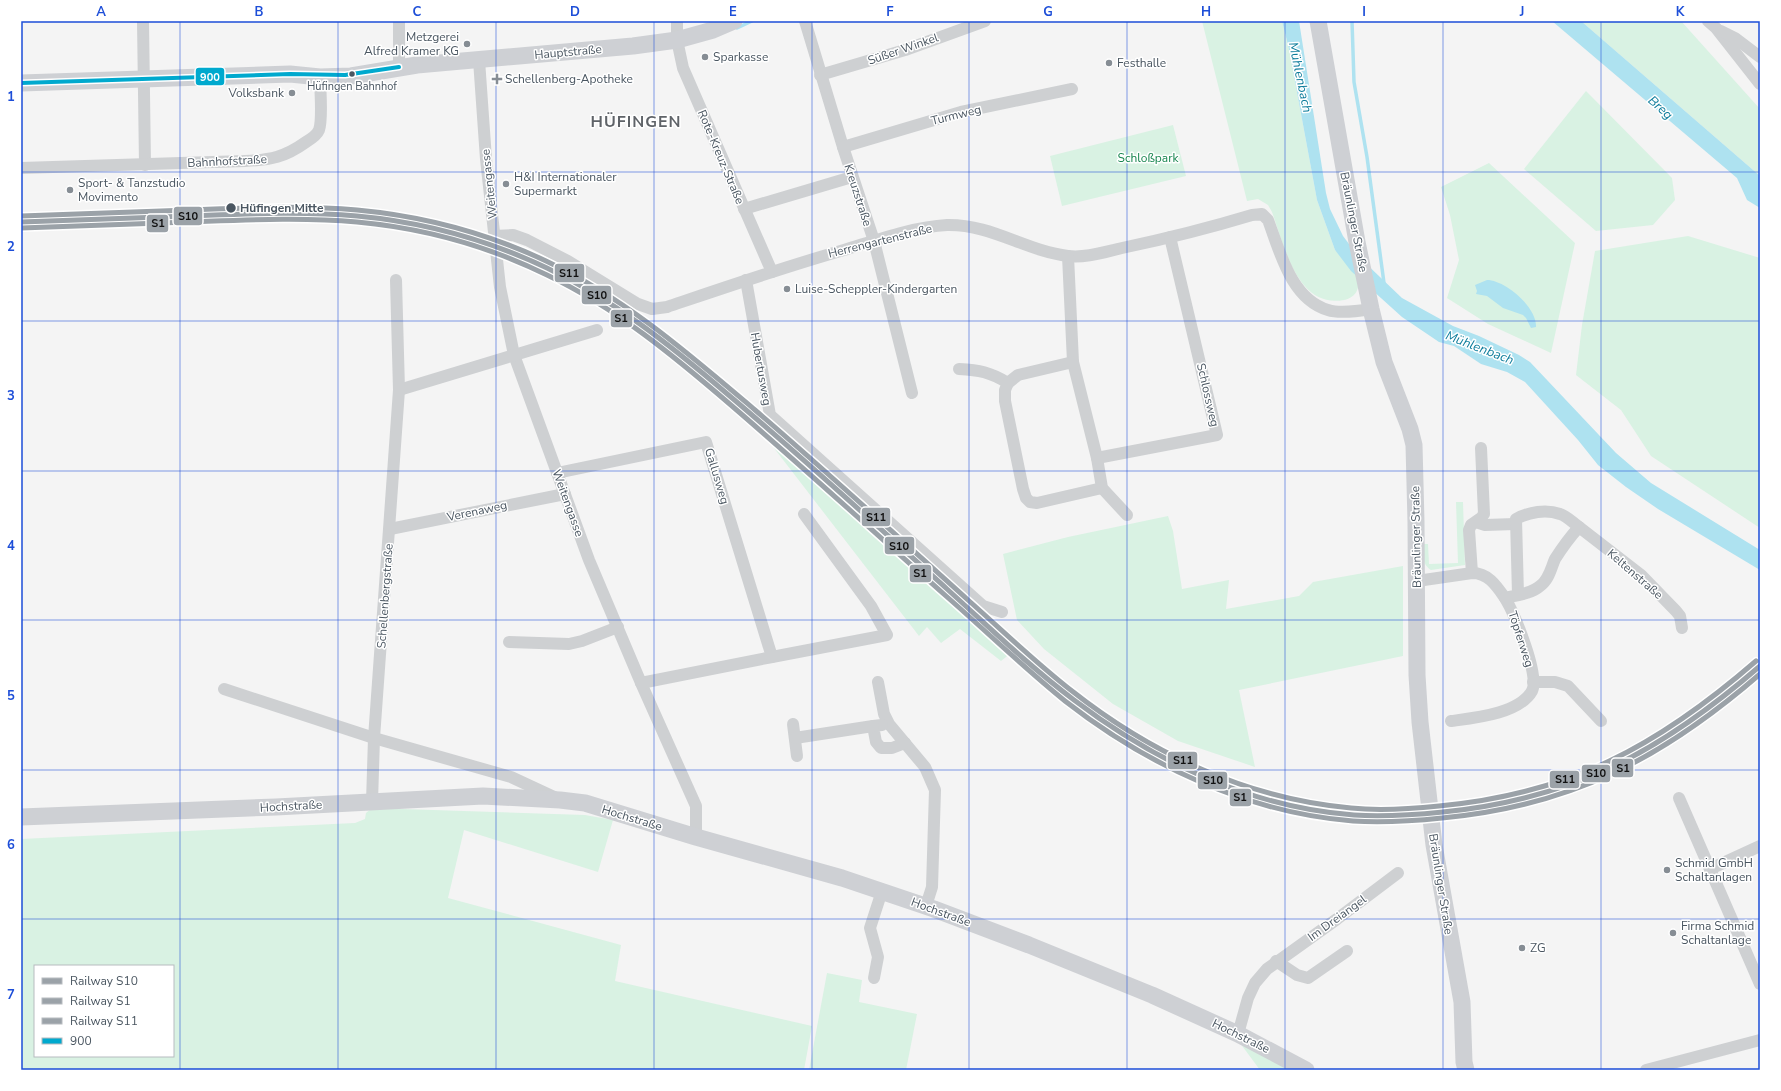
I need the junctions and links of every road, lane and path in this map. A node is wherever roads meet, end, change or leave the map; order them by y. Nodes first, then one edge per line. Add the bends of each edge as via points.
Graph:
1 (143, 21) edge
2 (399, 21) edge
3 (677, 21) edge
4 (734, 21) edge
5 (805, 21) edge
6 (985, 21) edge
7 (1318, 21) edge
8 (1712, 25) edge
9 (677, 40) junction
10 (1760, 57) edge
11 (478, 60) junction
12 (399, 67) junction
13 (820, 75) junction
14 (320, 77) junction
15 (144, 79) junction
16 (21, 83) edge
17 (1760, 84) edge
18 (1072, 89) dead end
19 (843, 148) junction
20 (145, 165) junction
21 (21, 168) edge
22 (852, 177) junction
23 (744, 210) junction
24 (494, 236) junction
25 (1170, 237) junction
26 (874, 241) junction
27 (1068, 256) junction
28 (772, 272) junction
29 (396, 280) dead end
30 (746, 280) junction
31 (1371, 309) junction
32 (597, 330) dead end
33 (514, 355) junction
34 (1073, 362) junction
35 (959, 369) dead end
36 (1008, 383) junction
37 (399, 390) junction
38 (912, 393) dead end
39 (1481, 448) dead end
40 (1097, 458) junction
41 (557, 473) junction
42 (1102, 488) junction
43 (565, 494) junction
44 (804, 514) dead end
45 (1127, 514) dead end
46 (1476, 522) junction
47 (1515, 524) junction
48 (1579, 527) junction
49 (390, 529) junction
50 (1472, 573) junction
51 (1417, 581) junction
52 (1518, 595) junction
53 (1505, 598) junction
54 (1002, 612) dead end
55 (618, 627) junction
56 (1682, 628) dead end
57 (509, 642) dead end
58 (772, 656) junction
59 (878, 682) dead end
60 (1533, 682) junction
61 (641, 683) junction
62 (224, 689) dead end
63 (1451, 721) dead end
64 (1601, 721) dead end
65 (794, 724) dead end
66 (889, 724) junction
67 (874, 726) junction
68 (374, 738) junction
69 (795, 738) junction
70 (905, 743) junction
71 (797, 756) dead end
72 (1679, 798) dead end
73 (560, 800) junction
74 (372, 802) junction
75 (21, 817) edge
76 (696, 837) junction
77 (1760, 846) edge
78 (1710, 869) junction
79 (1398, 872) dead end
80 (882, 891) junction
81 (926, 906) junction
82 (1347, 951) dead end
83 (1276, 961) junction
84 (874, 978) dead end
85 (1760, 984) edge
86 (1238, 1034) junction
87 (1760, 1040) edge
88 (1464, 1067) edge
89 (1306, 1070) edge
90 (1646, 1070) edge

1 - 15 street
2 - 12 street
3 - 9 street, Rote-Kreuz-Straße
4 - 9 main road, Hauptstraße
5 - 13 street, Kreuzstraße
6 - 13 street, Süßer Winkel via 905,50
7 - 31 main road, Bräunlinger Straße
8 - 10 street
8 - 17 street
9 - 11 main road, Hauptstraße
9 - 23 street, Rote-Kreuz-Straße via 683,68
11 - 12 main road, Hauptstraße
11 - 24 street, Weitengasse
12 - 14 main road, Hauptstraße via 366,74
13 - 19 street, Kreuzstraße
14 - 15 main road, Hauptstraße via 290,74
14 - 20 street, Bahnhofstraße via 319,130 313,138 295,150 269,160
15 - 16 main road, Hauptstraße
15 - 20 street
18 - 19 street, Turmweg via 961,112
19 - 22 street, Kreuzstraße
20 - 21 street, Bahnhofstraße
22 - 23 street
22 - 26 street, Kreuzstraße
23 - 28 street, Rote-Kreuz-Straße
24 - 30 street, Herrengartenstraße via 513,235 527,240 568,261 638,304 652,309 667,307
24 - 33 street, Weitengasse via 500,287
25 - 27 street, Herrengartenstraße via 1090,255
25 - 31 street, Herrengartenstraße via 1262,214 1268,220 1287,270 1299,289 1315,305 1329,311
25 - 40 street, Schlossweg via 1218,435
26 - 27 street, Herrengartenstraße via 924,228 968,226
26 - 28 street, Herrengartenstraße
26 - 38 street, Kreuzstraße
27 - 34 street
28 - 30 street, Herrengartenstraße
29 - 37 street, Schellenbergstraße
30 - 54 street, Hubertusweg via 770,415 982,606
31 - 51 main road, Bräunlinger Straße via 1384,362 1414,445
32 - 33 street
33 - 37 street
33 - 41 street, Weitengasse
34 - 36 street via 1018,374
34 - 40 street
35 - 36 street via 994,374
36 - 42 street via 1005,401 1023,489 1030,502 1038,503
37 - 49 street, Schellenbergstraße
39 - 46 street via 1484,514
40 - 42 street
41 - 43 street, Weitengasse
41 - 58 street, Gallusweg via 706,442
42 - 45 street
43 - 49 street, Verenaweg
43 - 55 street, Weitengasse via 589,560
44 - 58 street via 871,606 887,635
46 - 47 street via 1485,525
46 - 50 street via 1469,530
47 - 48 street, Keltenstraße via 1516,519 1522,516 1546,511 1561,514
47 - 52 street
48 - 52 street via 1564,544 1541,586
48 - 56 street, Keltenstraße via 1641,575 1680,616
49 - 68 street, Schellenbergstraße
50 - 51 street
50 - 53 street, Töpferweg via 1488,577
51 - 88 main road, Bräunlinger Straße via 1420,728 1434,845 1462,1002
52 - 53 street
53 - 60 street, Töpferweg via 1519,627
55 - 57 street via 569,644
55 - 61 street, Weitengasse
58 - 61 street
59 - 66 street via 884,714
60 - 63 street, Töpferweg via 1532,690 1527,697 1504,711
60 - 64 street, Töpferweg via 1555,682 1568,686
61 - 76 street, Weitengasse via 696,806
62 - 68 street, Hochstraße
65 - 69 street
66 - 67 street
66 - 70 street
67 - 69 street
67 - 70 street via 876,742 881,748 892,748
68 - 73 street, Hochstraße via 511,777
68 - 74 street, Schellenbergstraße
69 - 71 street
70 - 81 street via 925,767 935,790 932,887
72 - 78 street
73 - 74 main road, Hochstraße via 484,796
73 - 76 main road, Hochstraße via 585,803
74 - 75 main road, Hochstraße
76 - 80 main road, Hochstraße
77 - 78 street
78 - 85 street
79 - 83 street, Im Dreiangel via 1337,919
80 - 81 main road, Hochstraße
80 - 84 street via 870,928 878,957
81 - 86 main road, Hochstraße via 1126,984
82 - 83 street via 1308,978 1297,975
83 - 86 street, Im Dreiangel via 1255,983
86 - 89 main road, Hochstraße
87 - 90 street

